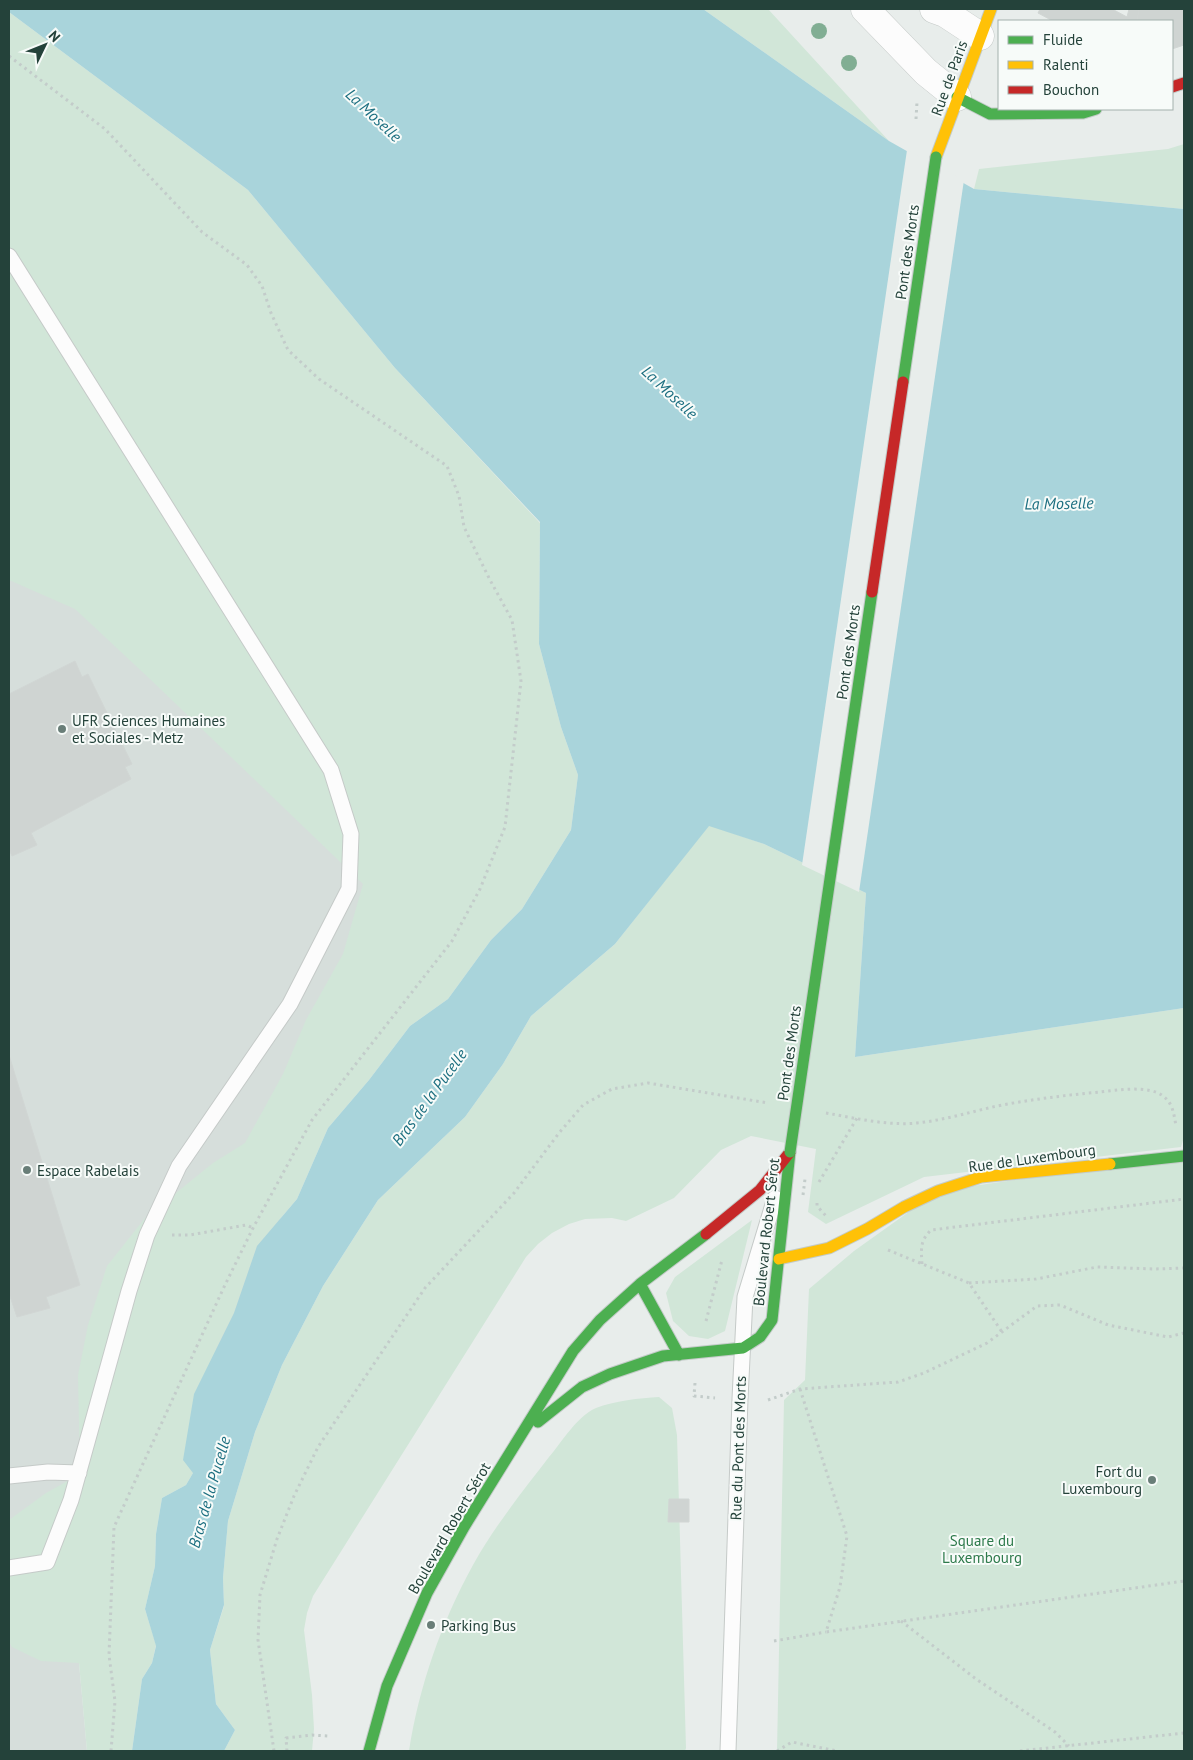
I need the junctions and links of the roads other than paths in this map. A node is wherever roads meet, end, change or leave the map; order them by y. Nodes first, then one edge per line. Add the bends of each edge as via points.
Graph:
1 (865, 9) edge
2 (934, 9) edge
3 (991, 9) edge
4 (987, 40) junction
5 (957, 97) junction
6 (1093, 110) edge
7 (936, 157) joint
8 (9, 256) edge
9 (790, 1152) junction
10 (1184, 1156) edge
11 (780, 1259) junction
12 (640, 1284) junction
13 (742, 1348) junction
14 (679, 1355) junction
15 (521, 1436) junction
16 (79, 1473) junction
17 (9, 1476) edge
18 (9, 1568) edge
19 (394, 1671) junction
20 (390, 1716) dead end
21 (369, 1751) edge
22 (728, 1751) edge

1 - 5 street via 926,72
2 - 4 street
3 - 4 main road, Rue de Paris
4 - 5 main road, Rue de Paris
5 - 6 main road via 990,114 1083,113
5 - 7 main road, Rue de Paris
7 - 9 main road, Pont des Morts, bridge
8 - 16 lane via 331,770 351,834 348,889 290,1004 179,1166 147,1235
9 - 11 main road, Boulevard Robert Sérot
9 - 12 main road, Boulevard Robert Sérot via 760,1190
9 - 13 lane, Rue du Pont des Morts via 746,1297
10 - 11 main road, Rue de Luxembourg via 981,1177 938,1190 829,1248
11 - 13 main road, Boulevard Robert Sérot via 772,1320 760,1337
12 - 14 main road
12 - 15 main road, Boulevard Robert Sérot via 600,1320 574,1351
13 - 14 main road, Boulevard Robert Sérot
13 - 22 lane, Rue du Pont des Morts
14 - 15 main road, Boulevard Robert Sérot via 663,1356 617,1371 582,1387
15 - 19 main road, Boulevard Robert Sérot via 427,1593
16 - 17 lane
16 - 18 lane via 47,1562
19 - 20 main road
19 - 21 main road, Boulevard Robert Sérot

